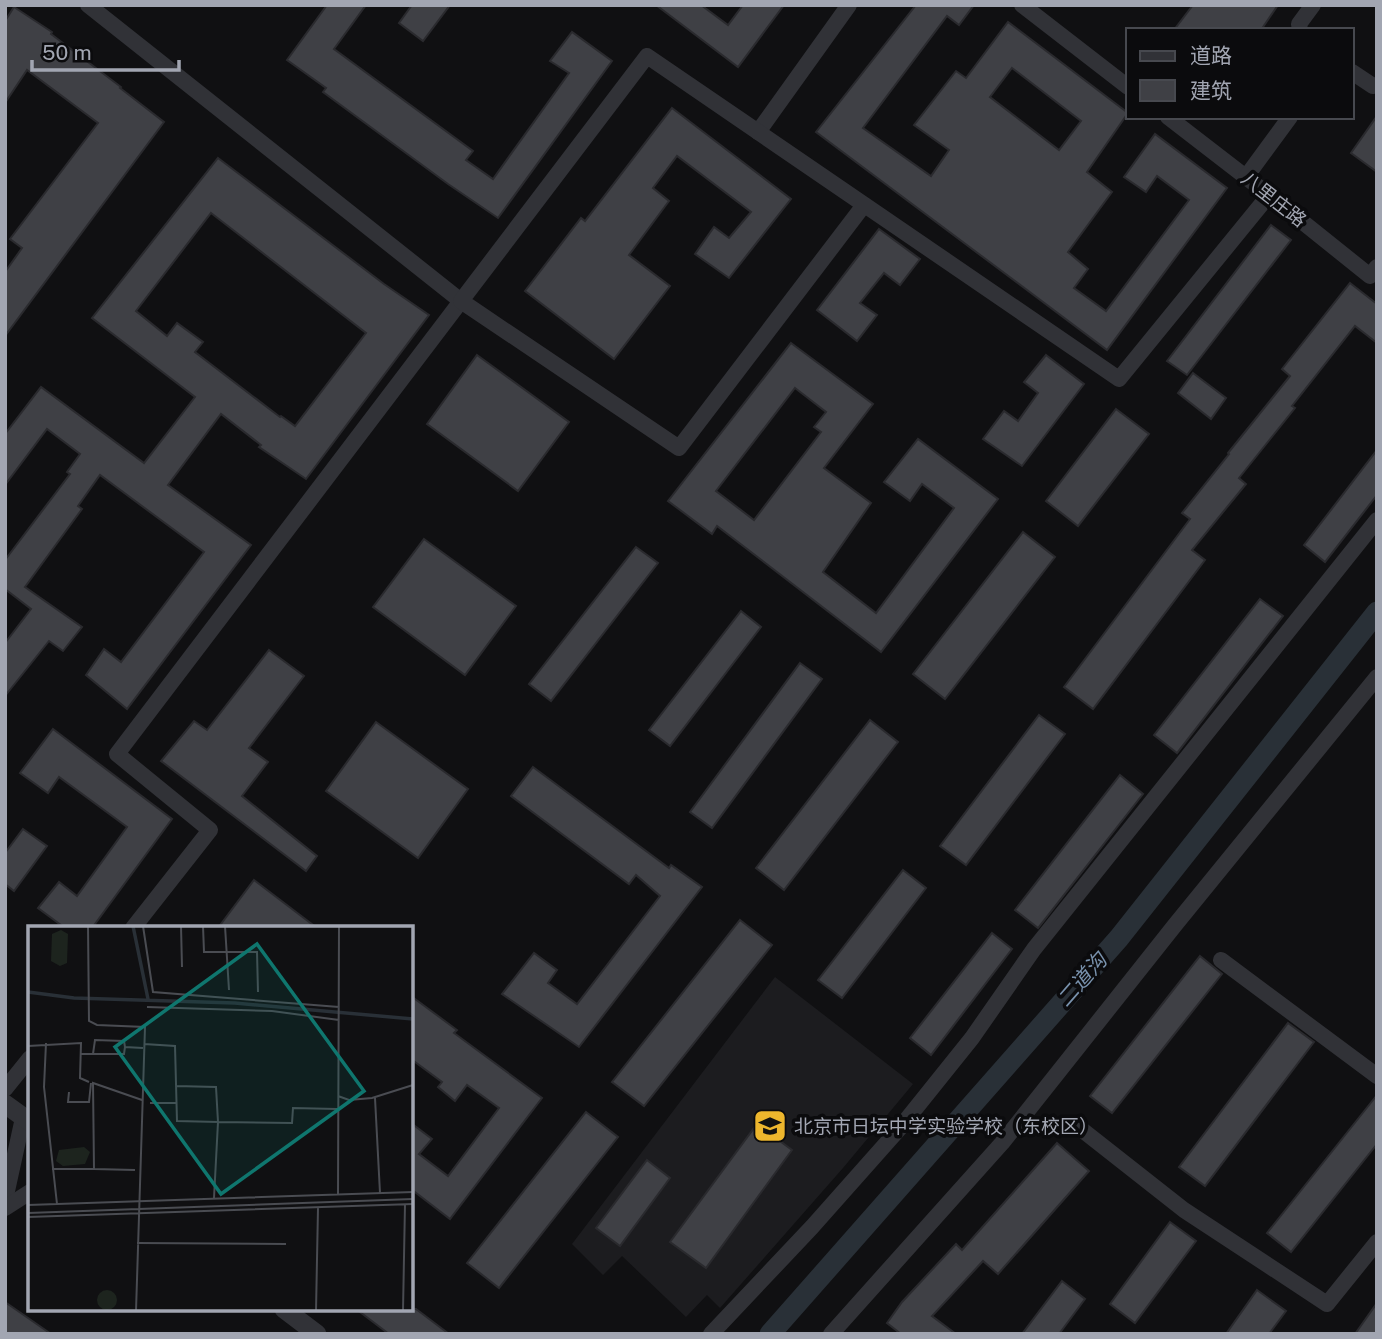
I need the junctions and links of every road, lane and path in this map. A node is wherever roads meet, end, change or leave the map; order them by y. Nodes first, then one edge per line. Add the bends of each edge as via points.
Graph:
1 (88, 5) edge
2 (849, 5) edge
3 (1022, 5) edge
4 (1313, 5) edge
5 (1300, 28) edge
6 (1354, 73) edge
7 (1126, 85) edge
8 (1377, 85) edge
9 (1171, 119) edge
10 (1289, 119) edge
11 (758, 132) junction
12 (1246, 177) junction
13 (1269, 195) junction
14 (864, 205) junction
15 (1377, 267) edge
16 (461, 301) junction
17 (1377, 520) edge
18 (1377, 677) edge
19 (135, 926) edge
20 (1221, 960) dead end
21 (28, 1060) edge
22 (1377, 1076) edge
23 (5, 1089) edge
24 (5, 1104) edge
25 (27, 1120) edge
26 (1081, 1129) dead end
27 (28, 1193) edge
28 (5, 1199) edge
29 (5, 1208) edge
30 (1377, 1242) edge
31 (287, 1311) edge
32 (317, 1334) edge
33 (711, 1334) edge
34 (831, 1334) edge

1 - 16 street
2 - 11 street
3 - 7 street
4 - 5 street
6 - 8 street
9 - 12 street, 八里庄路
10 - 12 street
11 - 14 street
11 - 16 street via 647,56
12 - 13 street, 八里庄路
13 - 14 street via 1119,379
13 - 15 street, 八里庄路 via 1370,276
14 - 16 street via 679,448
16 - 19 street via 117,754 210,831
17 - 33 street via 1034,948 972,1038 900,1129
18 - 34 street via 1002,1143
20 - 22 street
21 - 23 street
24 - 25 street
25 - 28 street
26 - 30 street via 1184,1210 1327,1304
27 - 29 street
31 - 32 street

